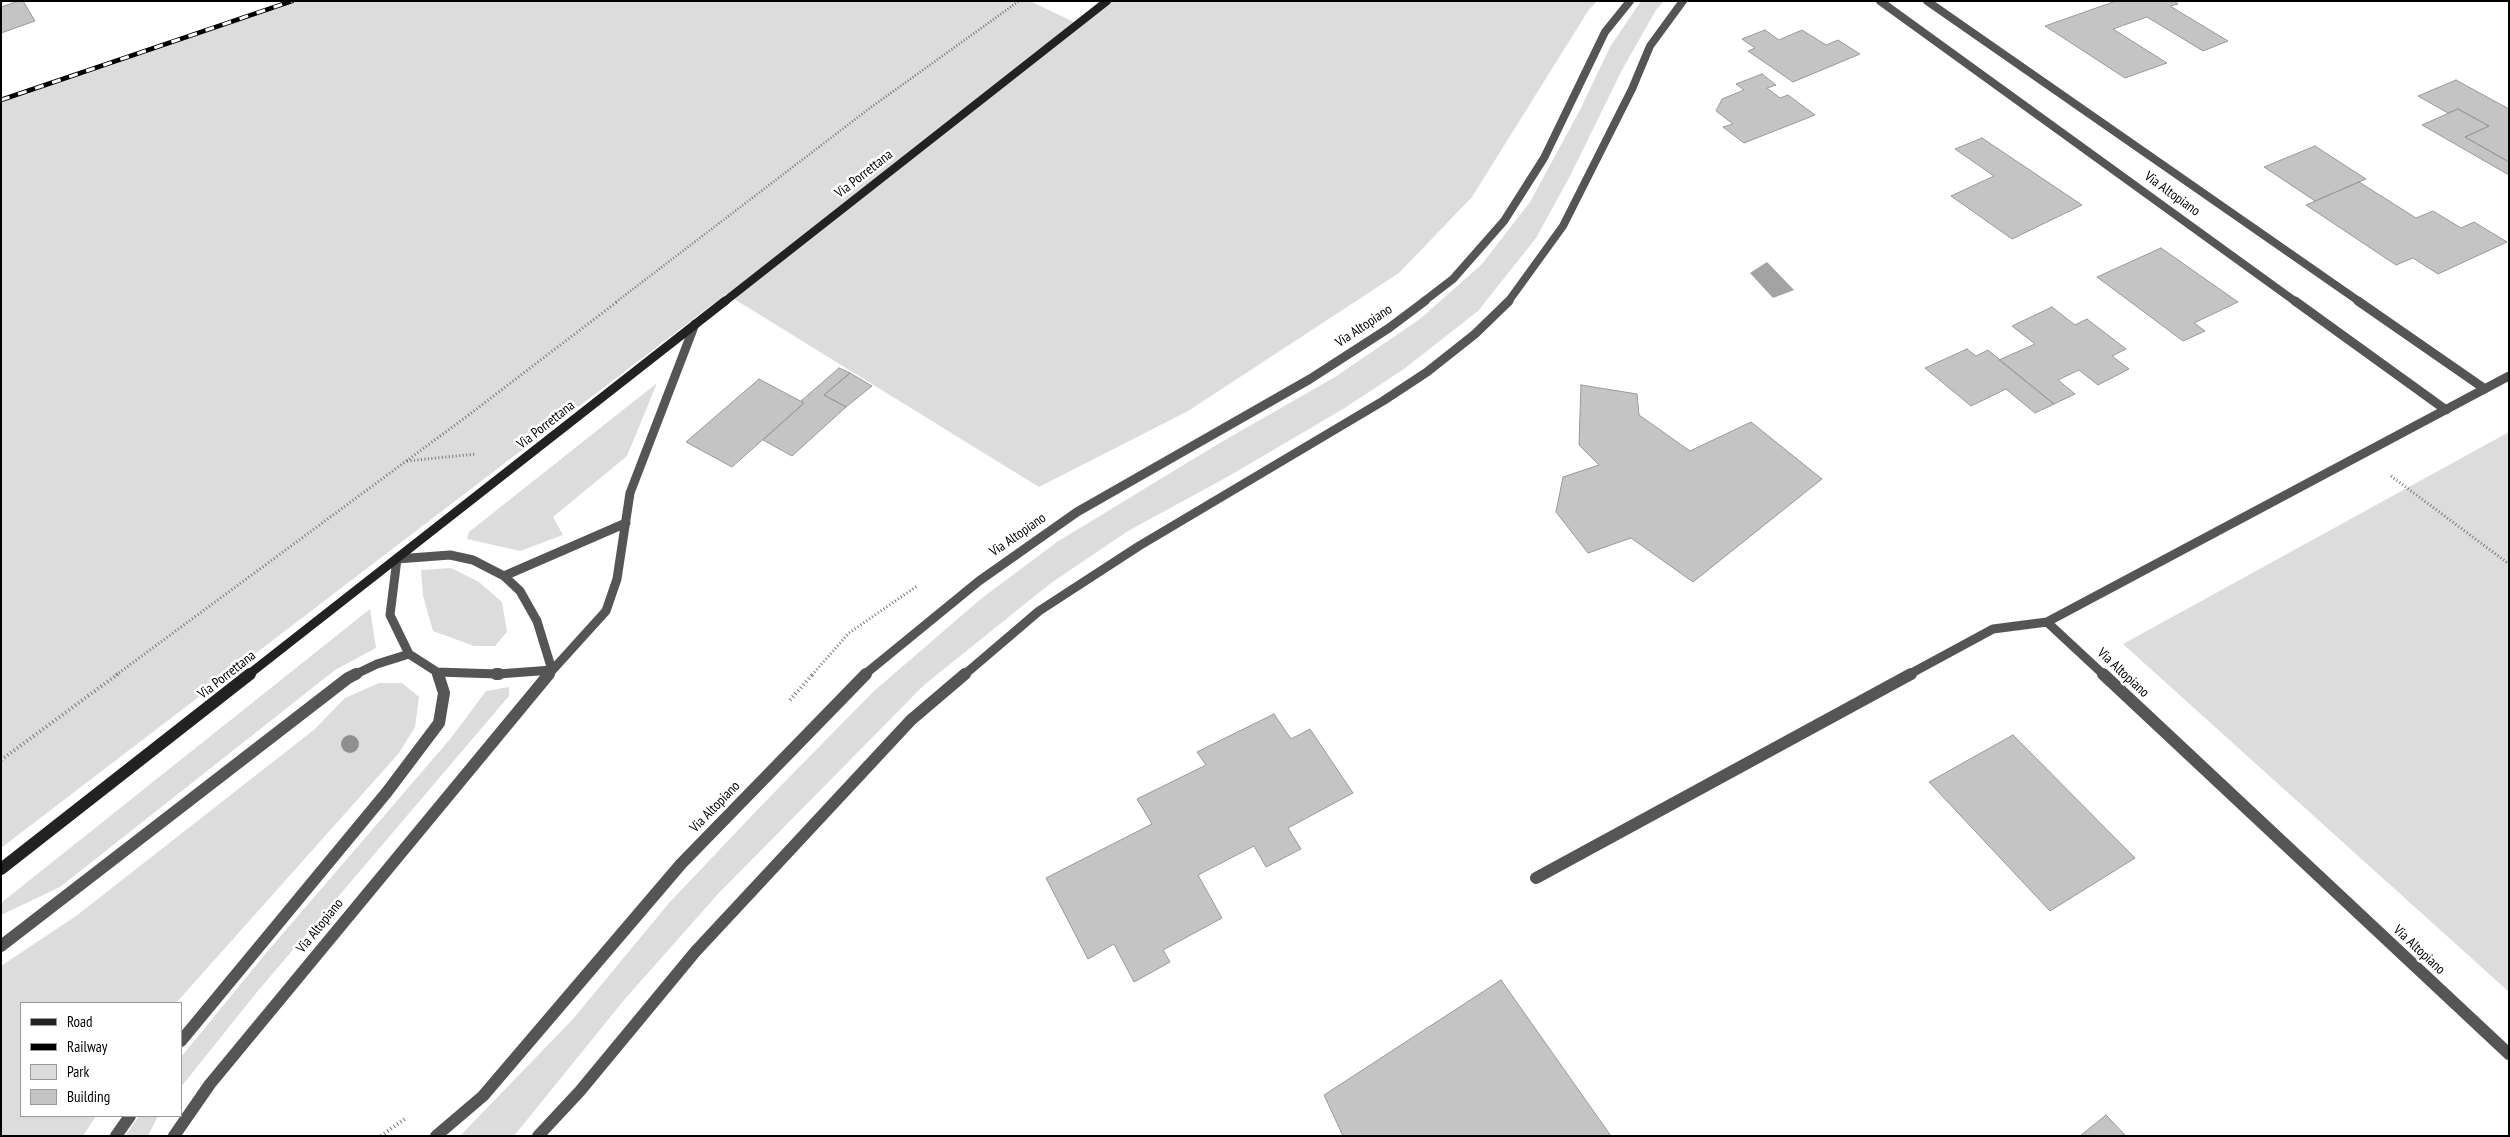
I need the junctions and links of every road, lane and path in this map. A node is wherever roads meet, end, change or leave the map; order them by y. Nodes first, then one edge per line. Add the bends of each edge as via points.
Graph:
1 (1019, 1) edge
2 (1107, 1) edge
3 (1630, 1) edge
4 (1684, 1) edge
5 (1880, 1) edge
6 (1927, 1) edge
7 (695, 324) junction
8 (2509, 376) edge
9 (2485, 389) junction
10 (2446, 410) junction
11 (2362, 454) junction
12 (407, 461) junction
13 (508, 472) junction
14 (626, 523) junction
15 (398, 559) junction
16 (2509, 564) edge
17 (504, 576) junction
18 (2047, 622) junction
19 (409, 654) junction
20 (552, 670) junction
21 (437, 672) junction
22 (1, 760) edge
23 (1, 869) edge
24 (1536, 878) dead end
25 (1, 946) edge
26 (182, 1040) edge
27 (2509, 1054) edge
28 (129, 1117) edge
29 (116, 1136) edge
30 (174, 1136) edge
31 (436, 1136) edge
32 (538, 1136) edge

1 - 12 path via 870,108
2 - 7 main road, Via Porrettana
3 - 31 street, Via Altopiano via 1606,32 1544,158 1504,221 1453,279 1389,328 1310,379 1077,512 979,581 856,682 681,864 484,1096
4 - 32 street via 1650,46 1632,89 1563,226 1515,295 1489,321 1427,372 1383,401 1139,546 1039,611 919,714 695,952 580,1091
5 - 10 street, Via Altopiano
6 - 9 street, Via Altopiano
7 - 13 main road, Via Porrettana
7 - 14 street, Via Altopiano via 630,493
8 - 9 street
9 - 10 street
10 - 11 street
11 - 16 path
11 - 18 street
12 - 13 path via 483,453
12 - 22 path
13 - 15 main road, Via Porrettana
14 - 17 street
14 - 20 street, Via Altopiano via 617,579 606,610
15 - 17 street via 450,555 473,560
15 - 19 street via 390,615
15 - 23 main road, Via Porrettana
17 - 20 street via 520,591 536,621
18 - 24 street via 1993,629
18 - 27 street, Via Altopiano
19 - 21 street
19 - 25 street via 348,678
20 - 21 street via 498,674
20 - 30 street, Via Altopiano via 210,1084
21 - 26 street via 444,693 439,723 387,792
28 - 29 street

